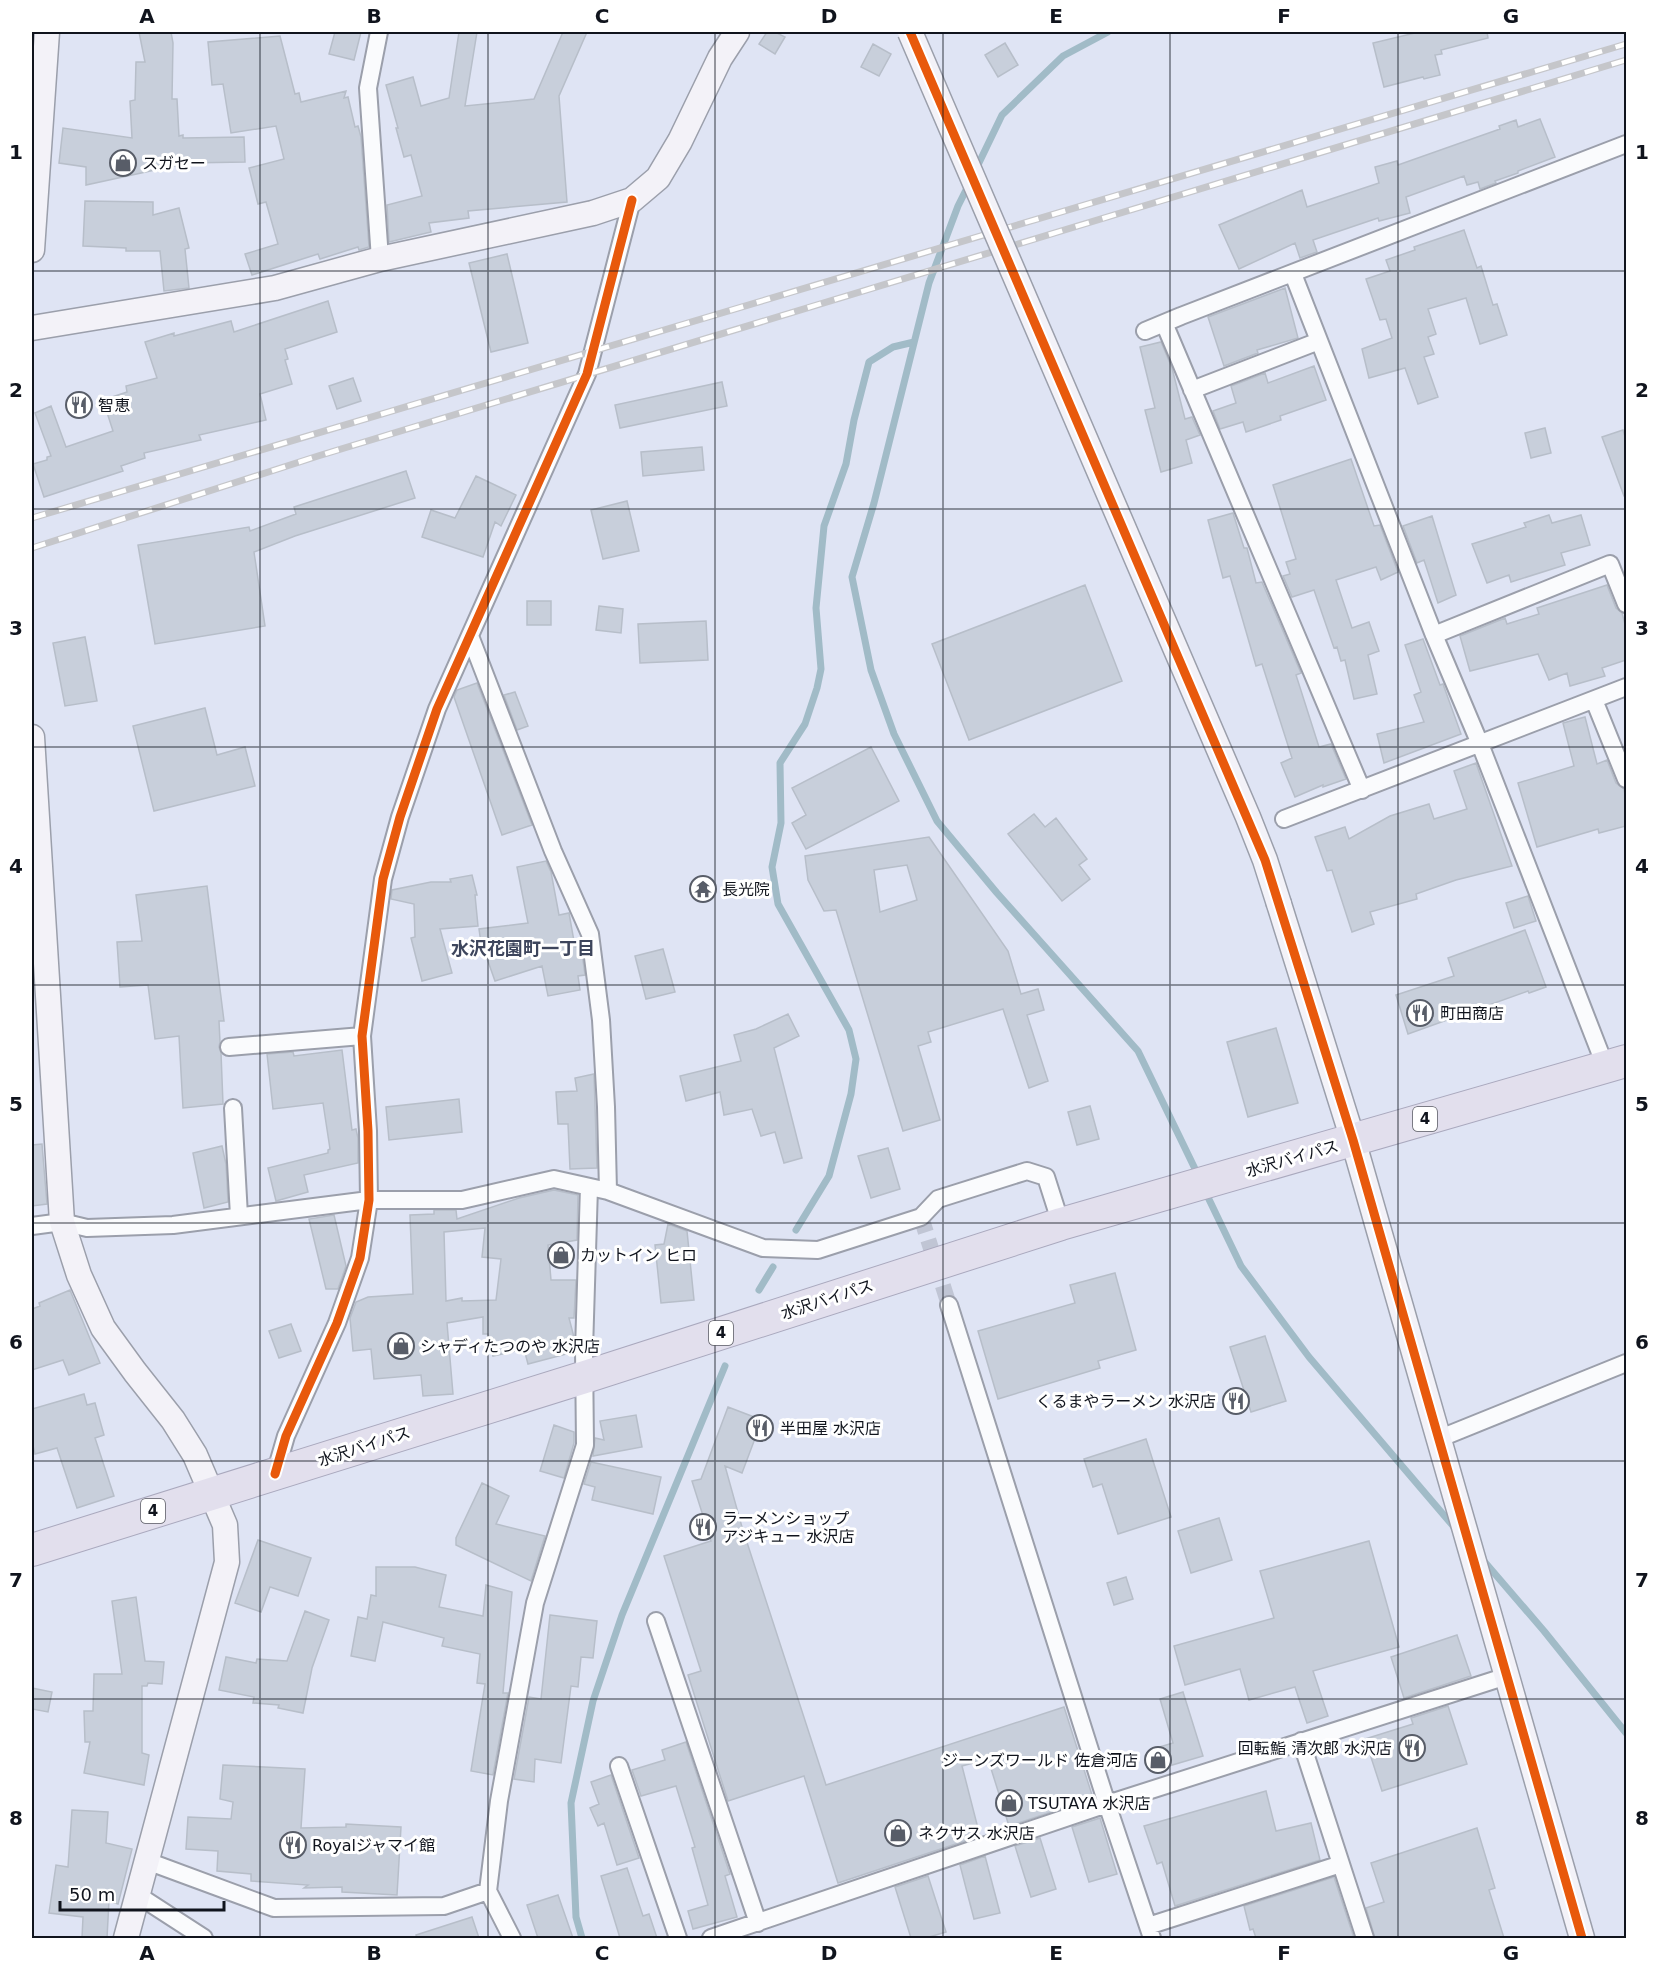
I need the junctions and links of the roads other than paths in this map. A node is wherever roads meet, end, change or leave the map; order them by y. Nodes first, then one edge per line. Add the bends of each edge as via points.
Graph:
1 (46, 32) edge
2 (379, 32) edge
3 (737, 32) edge
4 (910, 32) edge
5 (1626, 144) edge
6 (632, 200) junction
7 (32, 250) edge
8 (380, 259) junction
9 (1293, 274) junction
10 (1164, 323) junction
11 (32, 328) edge
12 (1145, 331) dead end
13 (1319, 341) junction
14 (1192, 390) junction
15 (1626, 604) edge
16 (1434, 635) junction
17 (470, 636) junction
18 (1626, 687) edge
19 (1594, 700) junction
20 (32, 737) edge
21 (1480, 744) junction
22 (1626, 779) edge
23 (1362, 790) junction
24 (1284, 819) dead end
25 (37, 885) edge
26 (362, 1036) junction
27 (229, 1047) dead end
28 (1616, 1065) edge
29 (233, 1108) dead end
30 (1353, 1140) junction
31 (589, 1187) junction
32 (608, 1191) junction
33 (369, 1200) junction
34 (239, 1216) junction
35 (62, 1221) junction
36 (1061, 1224) junction
37 (32, 1226) edge
38 (949, 1305) tunnel mouth
39 (1626, 1363) edge
40 (585, 1377) junction
41 (1438, 1439) junction
42 (275, 1474) junction
43 (212, 1493) junction
44 (32, 1550) edge
45 (656, 1621) dead end
46 (1507, 1676) junction
47 (1301, 1741) junction
48 (619, 1766) dead end
49 (1107, 1804) junction
50 (147, 1861) junction
51 (1341, 1864) junction
52 (489, 1891) junction
53 (136, 1894) junction
54 (758, 1923) junction
55 (1150, 1932) edge
56 (126, 1938) edge
57 (204, 1938) edge
58 (512, 1938) edge
59 (678, 1938) edge
60 (711, 1938) edge
61 (1365, 1938) edge
62 (1582, 1938) edge

1 - 7 street
2 - 8 street via 368,88
3 - 6 street via 658,178
4 - 30 street, bridge via 1248,817
5 - 9 street
6 - 8 street via 593,213
6 - 17 street via 587,374
8 - 11 street via 275,288
9 - 10 street
9 - 13 street
10 - 12 street
10 - 14 street
13 - 14 street
13 - 16 street
14 - 23 street
15 - 16 street via 1610,564
16 - 21 street
17 - 26 street via 421,755 383,879
17 - 32 street via 553,851 590,934 601,1020
18 - 19 street
19 - 21 street
19 - 22 street
20 - 25 street
21 - 23 street
21 - 28 street
23 - 24 street
25 - 35 street
26 - 27 street
26 - 33 street
28 - 30 highway, 水沢バイパス / 4
29 - 34 street
30 - 36 highway, 水沢バイパス / 4
30 - 41 street
31 - 32 street
31 - 33 street via 554,1179 462,1200
31 - 40 street
32 - 36 street via 764,1248 818,1250 921,1217 939,1199 1027,1171 1046,1177
33 - 34 street
33 - 42 street via 360,1258 337,1323 286,1436
34 - 35 street via 173,1225 98,1228
35 - 37 street
35 - 43 street via 79,1275 103,1328 173,1420
36 - 40 highway, 水沢バイパス / 4
38 - 49 street
39 - 41 street
40 - 42 highway, 水沢バイパス / 4
40 - 52 street via 585,1445 535,1603 499,1801
41 - 46 street
42 - 43 highway, 水沢バイパス / 4
43 - 44 highway, 水沢バイパス / 4
43 - 50 street via 225,1525 227,1562
45 - 54 street
46 - 47 street
46 - 62 street
47 - 49 street
47 - 51 street
48 - 59 street
49 - 54 street
49 - 55 street
50 - 52 street via 274,1908 444,1906
50 - 53 street
51 - 55 street
51 - 61 street
52 - 58 street
53 - 56 street
53 - 57 street
54 - 60 street

